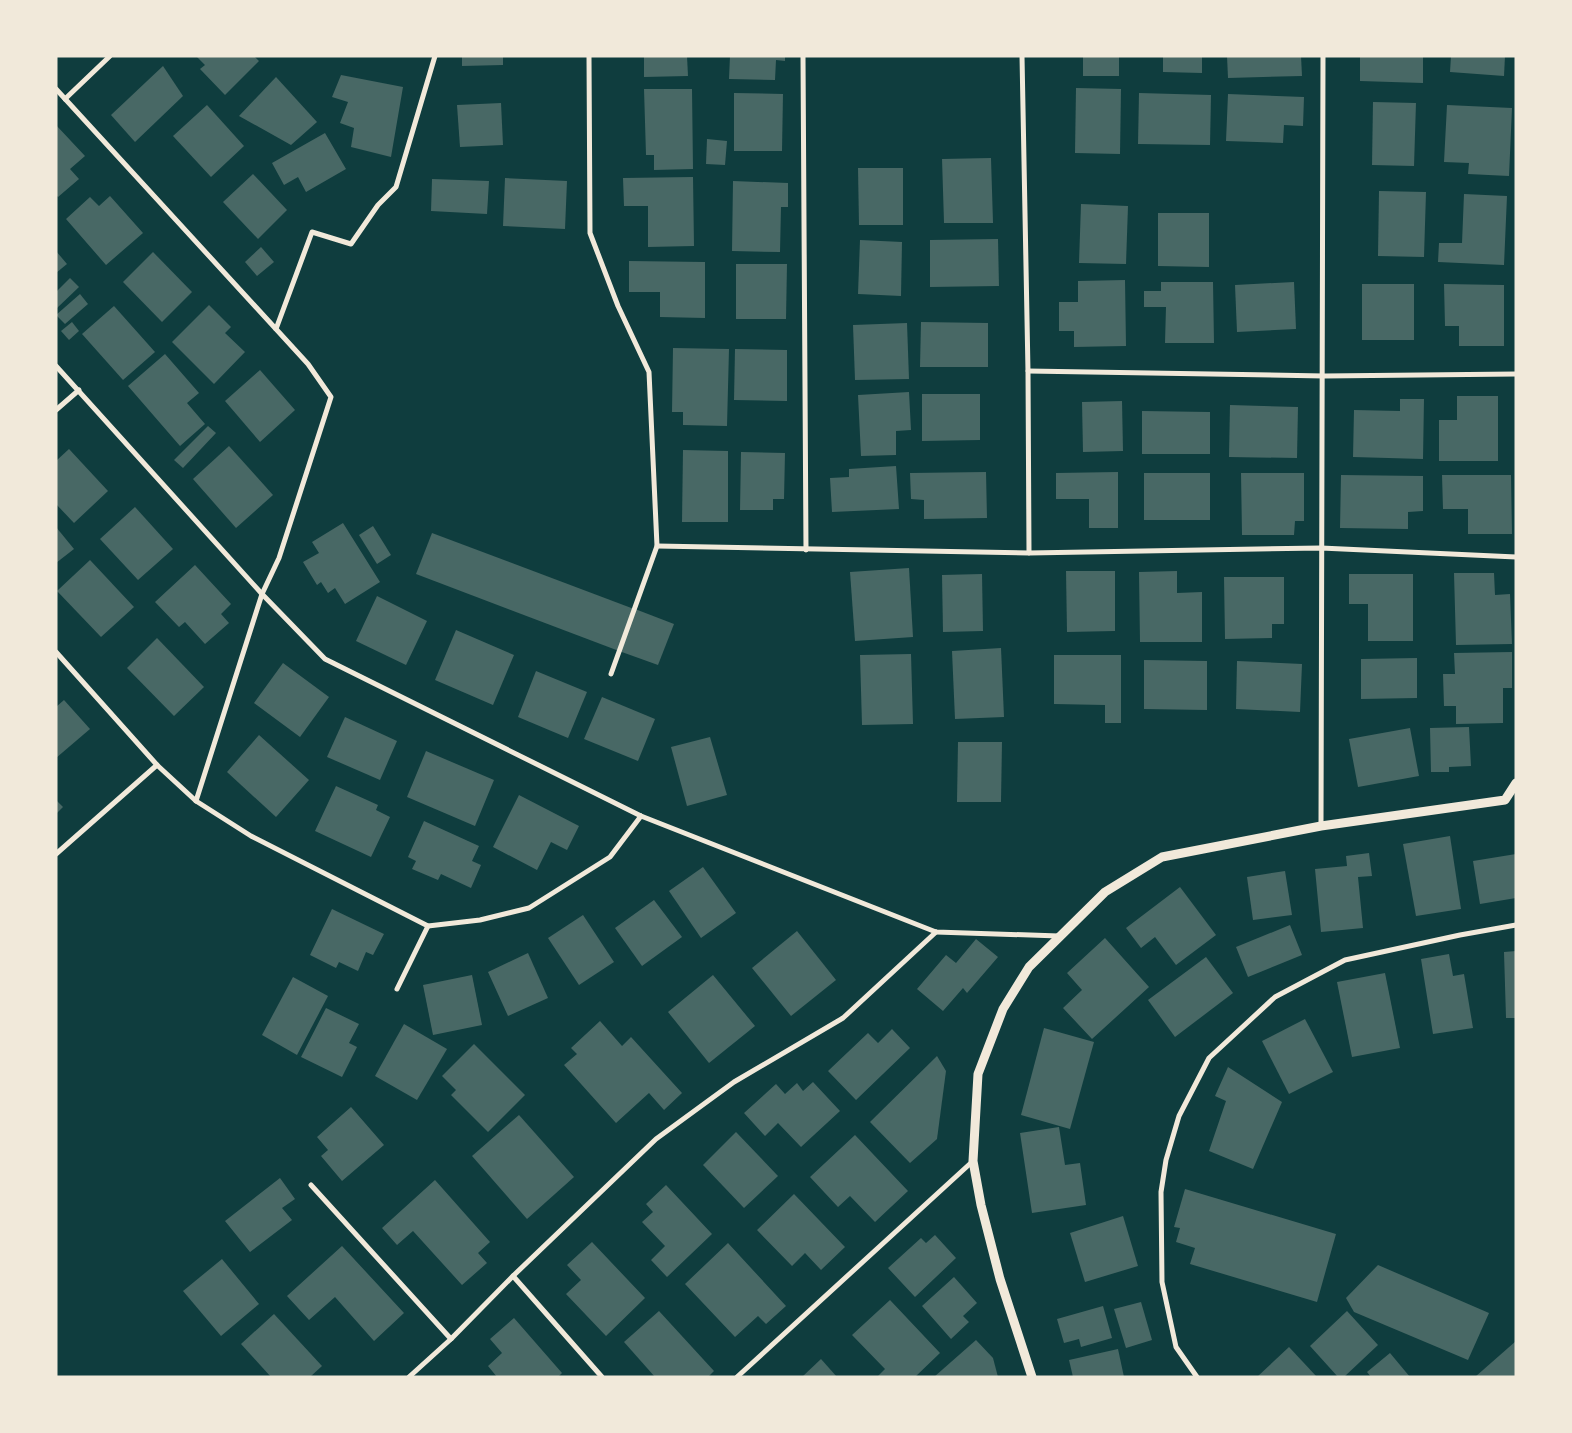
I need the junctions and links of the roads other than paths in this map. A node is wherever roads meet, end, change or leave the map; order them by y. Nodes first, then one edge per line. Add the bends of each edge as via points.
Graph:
1 (110, 56) edge
2 (435, 56) edge
3 (589, 56) edge
4 (803, 56) edge
5 (1022, 56) edge
6 (1323, 56) edge
7 (56, 89) edge
8 (65, 99) junction
9 (276, 329) junction
10 (56, 366) edge
11 (1028, 371) junction
12 (1516, 374) edge
13 (1324, 376) junction
14 (79, 390) junction
15 (56, 410) edge
16 (657, 546) junction
17 (1321, 548) junction
18 (806, 550) junction
19 (1029, 553) junction
20 (1516, 557) edge
21 (262, 594) junction
22 (56, 652) edge
23 (611, 674) dead end
24 (157, 764) junction
25 (1516, 784) edge
26 (1516, 797) edge
27 (1505, 800) junction
28 (196, 801) junction
29 (641, 816) junction
30 (1322, 826) junction
31 (56, 854) edge
32 (1516, 925) edge
33 (428, 926) junction
34 (936, 932) junction
35 (1059, 936) junction
36 (397, 989) dead end
37 (973, 1160) junction
38 (311, 1185) dead end
39 (513, 1276) junction
40 (451, 1339) junction
41 (409, 1377) edge
42 (602, 1377) edge
43 (737, 1377) edge
44 (1032, 1377) edge
45 (1197, 1377) edge

1 - 8 street
2 - 9 street via 396,187 378,205 351,244 312,232
3 - 16 street via 590,233 618,306 649,372
4 - 18 street
5 - 11 street
6 - 13 street
7 - 8 street
8 - 9 street
9 - 21 street via 308,364 331,397 279,558
10 - 14 street
11 - 13 street
11 - 19 street
12 - 13 street
13 - 17 street
14 - 15 street
14 - 21 street
16 - 18 street
16 - 23 street
17 - 19 street
17 - 20 street
17 - 30 street
18 - 19 street
21 - 28 street
21 - 29 street via 325,659
22 - 24 street
24 - 28 street
24 - 31 street
25 - 27 street
26 - 27 street
27 - 30 street
28 - 33 street via 251,836
29 - 33 street via 610,857 529,908 480,920
29 - 34 street
30 - 35 street via 1162,857 1105,892
32 - 45 street via 1345,960 1275,997 1209,1058 1179,1116 1166,1160 1161,1192 1162,1282 1176,1347
33 - 36 street
34 - 35 street
34 - 39 street via 843,1018 734,1082 656,1139
35 - 37 street via 1028,966 1003,1009 978,1074
37 - 43 street
37 - 44 street via 1000,1279
38 - 40 street
39 - 40 street
39 - 42 street
40 - 41 street

